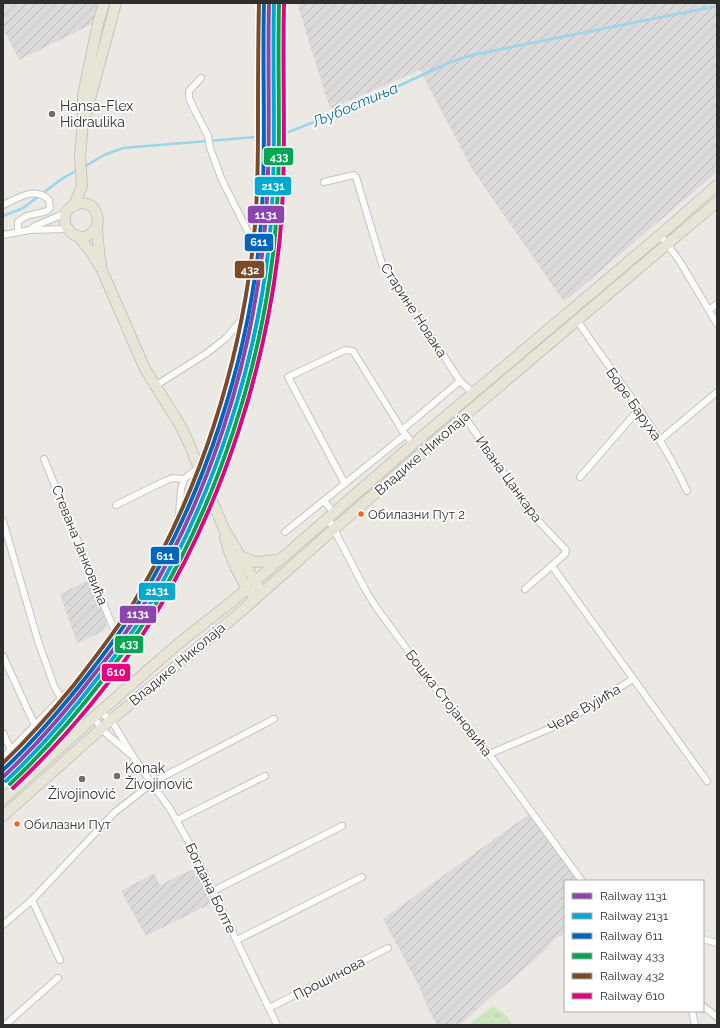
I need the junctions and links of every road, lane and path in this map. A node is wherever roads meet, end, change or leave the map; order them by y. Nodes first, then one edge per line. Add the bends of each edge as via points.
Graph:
1 (104, 3) edge
2 (116, 3) edge
3 (201, 78) dead end
4 (83, 122) junction
5 (324, 182) dead end
6 (82, 183) junction
7 (717, 186) edge
8 (717, 202) edge
9 (3, 204) edge
10 (74, 205) junction
11 (89, 205) junction
12 (66, 213) junction
13 (97, 226) junction
14 (67, 229) junction
15 (30, 230) junction
16 (18, 232) junction
17 (3, 235) edge
18 (660, 235) junction
19 (78, 236) junction
20 (668, 244) junction
21 (101, 268) junction
22 (717, 304) edge
23 (709, 310) junction
24 (577, 320) junction
25 (717, 324) edge
26 (460, 381) junction
27 (155, 386) junction
28 (717, 392) edge
29 (473, 393) junction
30 (639, 409) junction
31 (464, 416) junction
32 (404, 432) junction
33 (660, 440) junction
34 (413, 444) junction
35 (44, 459) dead end
36 (199, 467) junction
37 (580, 477) dead end
38 (184, 479) junction
39 (345, 484) junction
40 (687, 491) dead end
41 (324, 501) junction
42 (116, 505) dead end
43 (331, 516) junction
44 (3, 520) edge
45 (224, 527) junction
46 (334, 529) junction
47 (285, 532) dead end
48 (240, 556) junction
49 (278, 560) junction
50 (552, 566) junction
51 (251, 585) junction
52 (525, 589) dead end
53 (259, 595) junction
54 (115, 632) junction
55 (3, 656) edge
56 (633, 679) junction
57 (61, 698) junction
58 (97, 714) junction
59 (274, 719) dead end
60 (111, 720) junction
61 (35, 725) junction
62 (101, 729) junction
63 (3, 733) edge
64 (11, 750) junction
65 (489, 754) junction
66 (3, 758) edge
67 (134, 758) junction
68 (265, 776) dead end
69 (707, 781) dead end
70 (152, 784) junction
71 (3, 799) edge
72 (3, 816) edge
73 (177, 820) junction
74 (342, 826) dead end
75 (362, 877) dead end
76 (581, 880) edge
77 (213, 892) junction
78 (32, 900) junction
79 (3, 925) edge
80 (704, 939) edge
81 (237, 940) junction
82 (717, 943) edge
83 (388, 948) dead end
84 (60, 960) dead end
85 (58, 978) dead end
86 (704, 1007) edge
87 (269, 1008) junction
88 (692, 1012) edge
89 (717, 1017) edge
90 (5, 1025) edge
91 (277, 1025) edge
92 (695, 1025) edge

1 - 4 main road via 83,95
2 - 4 main road
3 - 27 street via 188,94 208,136 222,180 253,242 253,268 244,316 239,324 207,353
4 - 6 main road via 80,156
5 - 26 street, Старине Новака via 354,175 356,177 382,264
6 - 10 main road
6 - 11 main road
7 - 18 main road, Владике Николаја
8 - 20 main road, Владике Николаја
9 - 16 street via 29,193 47,198 49,210 24,217 18,222
10 - 11 main road
10 - 12 main road
11 - 13 main road via 96,212
12 - 14 main road
12 - 15 street
13 - 19 main road via 87,235
13 - 21 main road
14 - 15 street
14 - 19 main road
15 - 16 street
16 - 17 street
18 - 20 street
18 - 29 main road, Владике Николаја
19 - 21 main road
20 - 23 street
20 - 24 main road, Владике Николаја
21 - 27 main road via 145,369
22 - 23 street
23 - 25 street
24 - 30 street, Боре Баруха
24 - 31 main road, Владике Николаја
26 - 29 street, Старине Новака
26 - 32 street
27 - 36 main road via 180,425
28 - 33 street
29 - 34 main road, Владике Николаја
30 - 33 street, Боре Баруха
30 - 37 street
31 - 46 main road, Владике Николаја
31 - 50 street, Ивана Цанкара via 531,513 566,550
32 - 34 street
32 - 39 street
32 - 39 street via 353,351 345,350 288,377
33 - 40 street, Боре Баруха
34 - 43 main road, Владике Николаја
35 - 54 street, Стевана Јанковића
36 - 38 street
36 - 45 main road
38 - 42 street via 167,480
38 - 54 street via 176,526 150,578
39 - 41 street
41 - 43 street, Бошка Стојановића
41 - 47 street
43 - 46 street, Бошка Стојановића
43 - 49 main road, Владике Николаја
44 - 57 street via 38,641 54,686
45 - 48 main road
45 - 51 main road via 236,570
46 - 53 main road, Владике Николаја
46 - 65 street, Бошка Стојановића via 376,607 450,708
48 - 49 main road via 255,562
48 - 51 main road
49 - 51 main road, Владике Николаја
50 - 52 street, Ивана Цанкара
50 - 56 street, Чеде Вујића
51 - 53 main road
51 - 58 main road, Владике Николаја
53 - 60 main road, Владике Николаја
54 - 57 street via 85,674
55 - 61 street
56 - 65 street, Чеде Вујића via 563,723
56 - 69 street, Чеде Вујића
57 - 61 street
58 - 60 street, Богдана Болте
58 - 62 street, Богдана Болте
58 - 71 main road, Владике Николаја
59 - 70 street
60 - 62 main road, Владике Николаја
60 - 67 street, Богдана Болте
61 - 64 street
62 - 67 street, Богдана Болте
62 - 72 main road, Владике Николаја
63 - 64 street
64 - 66 street
65 - 76 street, Бошка Стојановића
67 - 70 street, Богдана Болте
68 - 73 street
70 - 73 street, Богдана Болте
70 - 78 street via 115,812
73 - 77 street, Богдана Болте
74 - 77 street
75 - 81 street
77 - 81 street, Богдана Болте
78 - 79 street
78 - 84 street
80 - 82 street
81 - 87 street, Богдана Болте
83 - 87 street, Прошинова
85 - 90 street
86 - 89 street
87 - 91 street, Богдана Болте
88 - 92 street

